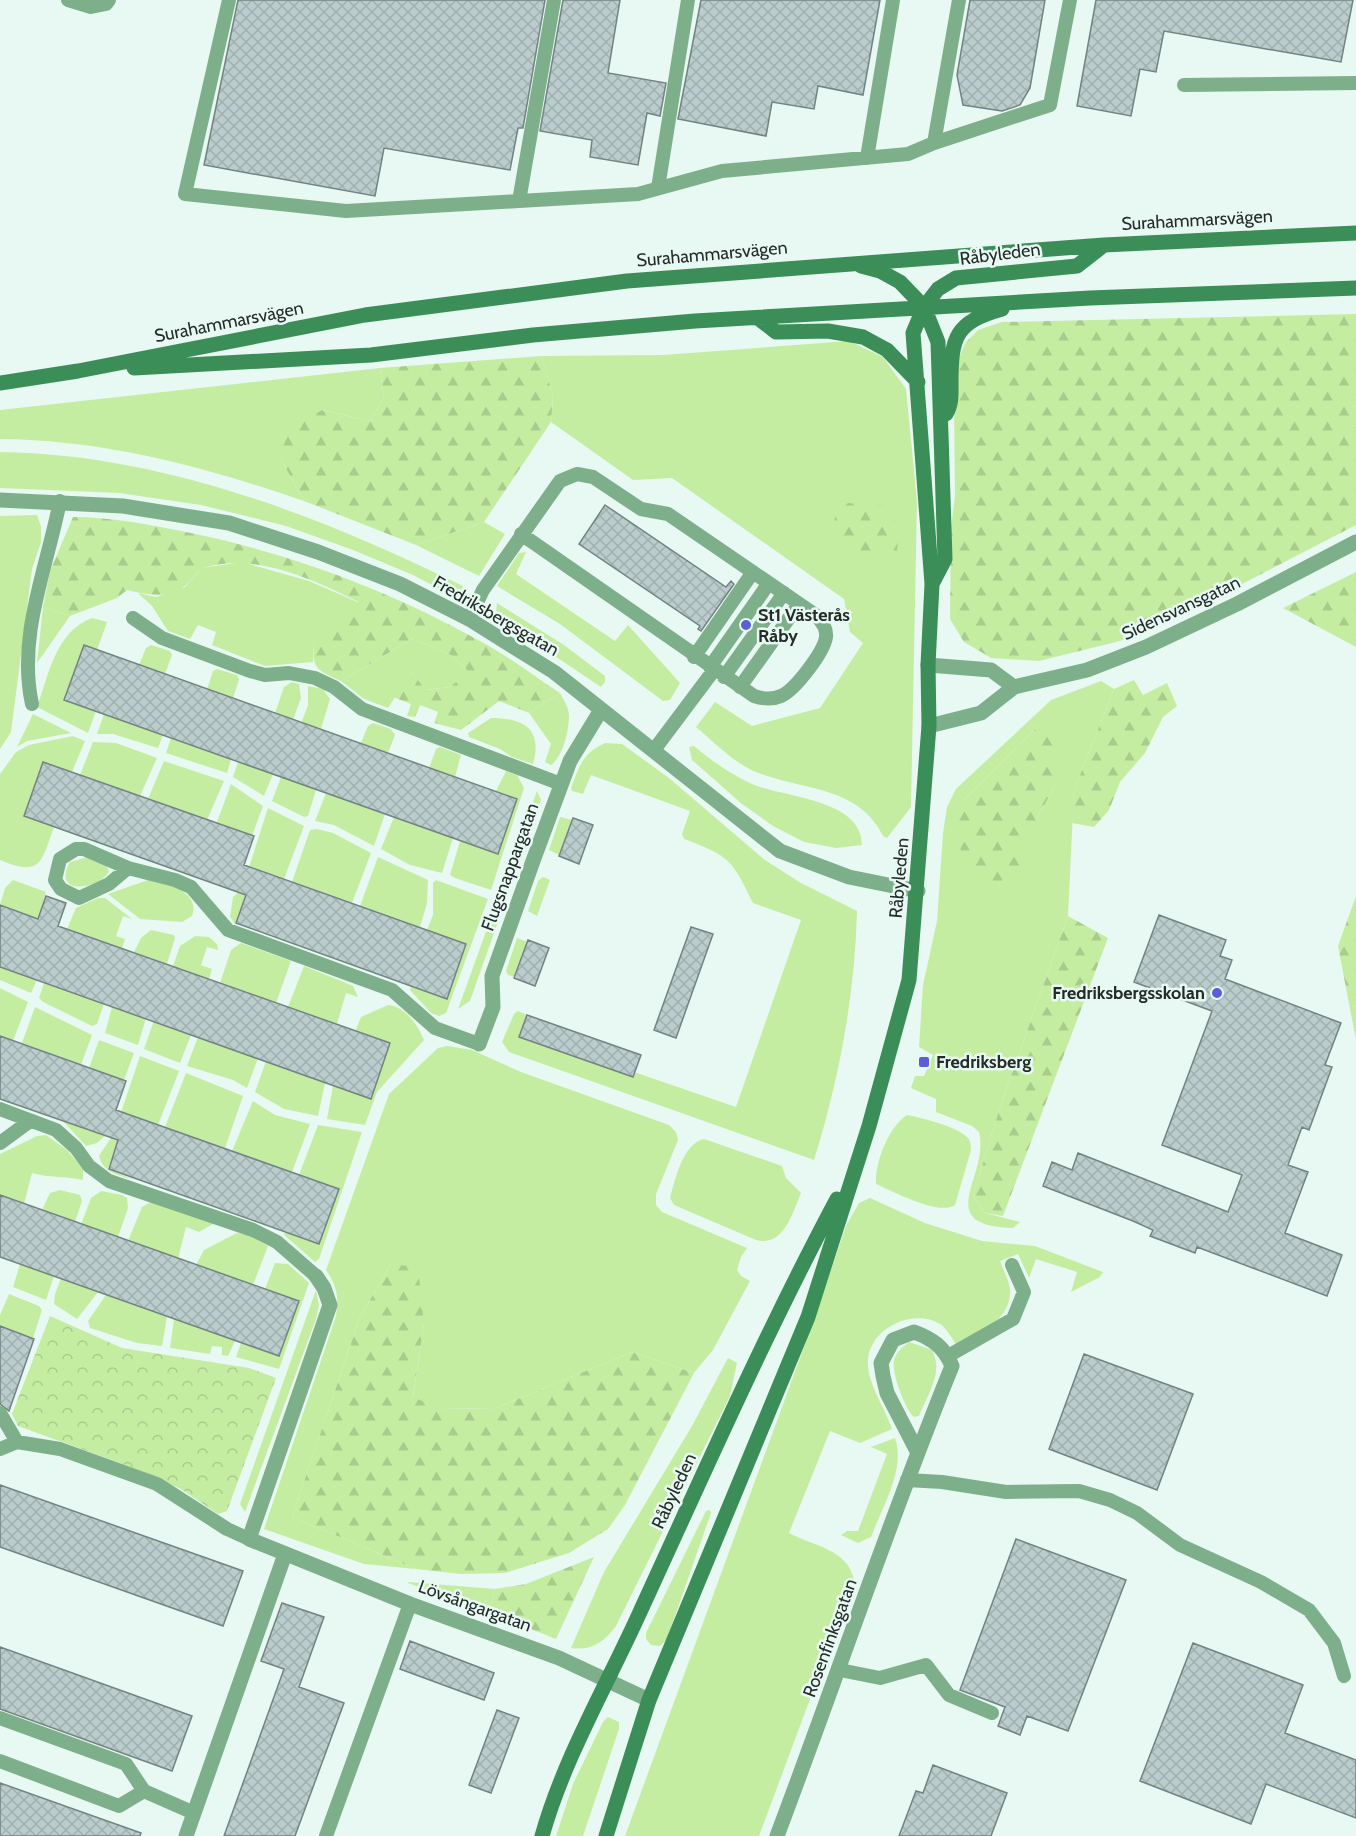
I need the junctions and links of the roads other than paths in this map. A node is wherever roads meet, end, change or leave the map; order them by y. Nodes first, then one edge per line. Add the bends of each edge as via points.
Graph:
1 (68, 0) edge
2 (109, 0) edge
3 (229, 0) edge
4 (554, 0) edge
5 (688, 0) edge
6 (893, 0) edge
7 (959, 0) edge
8 (1071, 0) edge
9 (1356, 83) edge
10 (1184, 85) dead end
11 (934, 143) junction
12 (867, 158) junction
13 (658, 188) junction
14 (519, 201) junction
15 (1356, 233) edge
16 (1104, 245) junction
17 (848, 263) junction
18 (1356, 288) edge
19 (1028, 301) junction
20 (924, 307) junction
21 (758, 318) junction
22 (78, 371) junction
23 (918, 382) junction
24 (0, 383) edge
25 (942, 421) junction
26 (0, 500) edge
27 (60, 501) junction
28 (521, 534) junction
29 (1356, 542) edge
30 (753, 572) junction
31 (769, 583) junction
32 (932, 584) junction
33 (784, 593) junction
34 (799, 604) junction
35 (133, 618) dead end
36 (469, 619) junction
37 (694, 657) junction
38 (928, 664) junction
39 (716, 671) junction
40 (740, 687) junction
41 (1014, 687) junction
42 (32, 704) dead end
43 (601, 710) junction
44 (929, 726) junction
45 (654, 750) junction
46 (561, 784) junction
47 (128, 868) junction
48 (918, 891) junction
49 (479, 1044) joint
50 (0, 1109) edge
51 (30, 1121) junction
52 (0, 1143) edge
53 (854, 1167) junction
54 (1012, 1265) dead end
55 (316, 1276) joint
56 (948, 1356) junction
57 (0, 1413) edge
58 (17, 1442) junction
59 (0, 1449) edge
60 (917, 1452) junction
61 (907, 1480) junction
62 (249, 1539) junction
63 (285, 1554) junction
64 (410, 1604) junction
65 (840, 1670) junction
66 (1344, 1676) dead end
67 (609, 1681) junction
68 (650, 1700) junction
69 (992, 1713) dead end
70 (0, 1718) edge
71 (0, 1761) edge
72 (144, 1791) junction
73 (194, 1813) junction
74 (186, 1836) edge
75 (326, 1836) edge
76 (542, 1836) edge
77 (606, 1836) edge
78 (777, 1836) edge

1 - 2 lane via 91,7
3 - 14 lane via 185,194 346,211
4 - 14 lane
5 - 13 lane
6 - 12 lane
7 - 11 lane
8 - 11 lane via 1050,105
9 - 10 lane
11 - 12 lane via 908,154
12 - 13 lane via 722,171
13 - 14 lane via 638,194
15 - 16 main road, Surahammarsvägen
16 - 17 main road, Surahammarsvägen
16 - 20 main road, Råbyleden via 1077,266 956,278 938,289
17 - 20 main road via 880,271 900,282
17 - 22 main road, Surahammarsvägen via 627,281 365,315
18 - 19 main road, Surahammarsvägen
19 - 20 main road, Surahammarsvägen
19 - 25 main road via 970,319 958,335 951,352 951,406
20 - 21 main road, Surahammarsvägen
20 - 23 main road, Råbyleden via 913,333
20 - 25 main road via 938,342
21 - 22 main road, Surahammarsvägen via 533,335 371,355
21 - 23 main road via 776,332 828,331 863,337 887,350
22 - 24 main road, Surahammarsvägen
23 - 32 main road, Råbyleden
25 - 32 main road via 945,559
26 - 27 street, Fredriksbergsgatan
27 - 36 street, Fredriksbergsgatan via 123,506 229,523 400,584
27 - 42 lane via 32,624 27,681
28 - 30 lane via 560,481 577,474 593,477 641,509 668,514
28 - 36 lane via 483,590
28 - 37 lane
29 - 41 street, Sidensvansgatan via 1146,647 1087,670
30 - 31 lane
30 - 37 lane
31 - 33 lane
31 - 39 lane
32 - 38 main road, Råbyleden
33 - 34 lane
33 - 39 lane
34 - 40 lane
34 - 40 lane via 825,626 826,639 814,660 793,688 780,696 766,699
35 - 46 lane via 162,638 265,675 289,673 315,678 362,709
36 - 43 street, Fredriksbergsgatan via 554,672
37 - 39 lane
38 - 41 street via 991,670
38 - 44 main road, Råbyleden
39 - 40 lane
39 - 45 lane
41 - 44 street, Sidensvansgatan via 981,713
43 - 45 street, Fredriksbergsgatan
43 - 46 street, Flugsnappargatan via 578,744
44 - 48 main road, Råbyleden
45 - 48 street, Fredriksbergsgatan via 780,851 849,877
46 - 49 street, Flugsnappargatan via 492,976 493,1007
47 - 47 lane via 109,884 79,898 61,889 55,880 60,859 76,849
47 - 49 lane via 191,887 228,930 392,990 435,1028
48 - 53 main road, Råbyleden via 909,980
50 - 51 lane
51 - 52 lane
51 - 55 lane via 56,1130 89,1166 109,1181 253,1230 277,1242
53 - 67 main road, Råbyleden via 781,1303
53 - 68 main road, Råbyleden via 808,1317
54 - 56 lane via 1024,1292 1013,1319
55 - 62 street via 330,1305
56 - 60 street, Rosenfinksgatan via 952,1366
56 - 60 street via 932,1339 914,1332 893,1340 881,1363 887,1393
57 - 58 lane
58 - 59 lane
58 - 62 lane via 60,1449 157,1484
60 - 61 street, Rosenfinksgatan
61 - 65 street, Rosenfinksgatan
61 - 66 lane via 1006,1492 1079,1491 1110,1500 1137,1513 1180,1545 1261,1582 1309,1610 1334,1643
62 - 63 street, Lövsångargatan
63 - 64 street, Lövsångargatan
63 - 73 street
64 - 67 street, Lövsångargatan via 560,1658
64 - 75 lane
65 - 69 lane via 880,1678 926,1665 949,1695
65 - 78 street, Rosenfinksgatan
67 - 68 street, Lövsångargatan
67 - 76 main road, Råbyleden via 554,1800
68 - 77 main road, Råbyleden
70 - 72 lane via 126,1764
71 - 72 lane via 119,1806
72 - 73 lane
73 - 74 street

